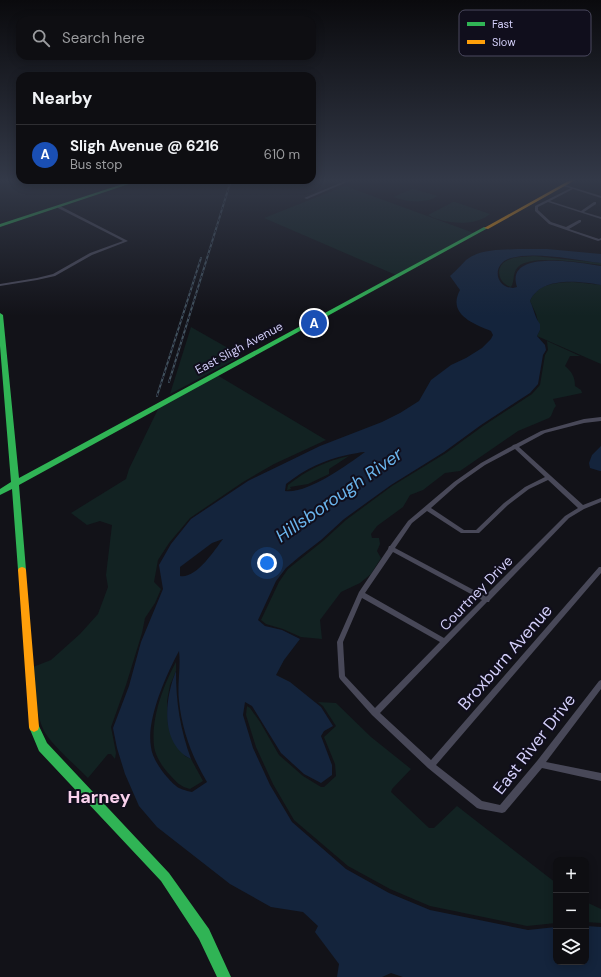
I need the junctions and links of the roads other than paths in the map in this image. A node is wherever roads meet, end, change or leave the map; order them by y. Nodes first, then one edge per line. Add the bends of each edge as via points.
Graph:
1 (94, 225) edge
2 (490, 225) edge
3 (554, 225) edge
4 (574, 225) edge
5 (566, 229) junction
6 (600, 239) edge
7 (0, 285) edge
8 (0, 315) edge
9 (601, 419) edge
10 (515, 446) junction
11 (550, 477) junction
12 (15, 483) junction
13 (0, 492) edge
14 (601, 500) edge
15 (426, 508) junction
16 (582, 508) junction
17 (391, 548) junction
18 (601, 569) edge
19 (361, 594) junction
20 (487, 600) junction
21 (445, 642) junction
22 (601, 683) edge
23 (375, 713) junction
24 (540, 764) junction
25 (431, 765) junction
26 (601, 777) edge
27 (224, 977) edge

1 - 7 street via 126,241 91,254 54,275
2 - 12 street, East Sligh Avenue
3 - 5 street
4 - 5 street
5 - 6 street
8 - 12 street
9 - 10 street, East River Drive via 543,432
10 - 11 street
10 - 15 street, East River Drive via 461,479
11 - 15 street via 527,488 477,532 463,532
11 - 16 street
12 - 13 street, East Sligh Avenue
12 - 27 street via 34,727 43,747 165,877 204,934
14 - 16 street, Courtney Drive
15 - 17 street, East River Drive via 410,522
16 - 20 street, Courtney Drive via 567,517
17 - 19 street, East River Drive
17 - 20 street
18 - 25 street, Broxburn Avenue
19 - 21 street
19 - 23 street, East River Drive via 340,642 342,677
20 - 21 street, Courtney Drive
21 - 23 street, Courtney Drive
22 - 24 street, East River Drive
23 - 25 street, East River Drive
24 - 25 street, East River Drive via 502,809 480,805
24 - 26 street

